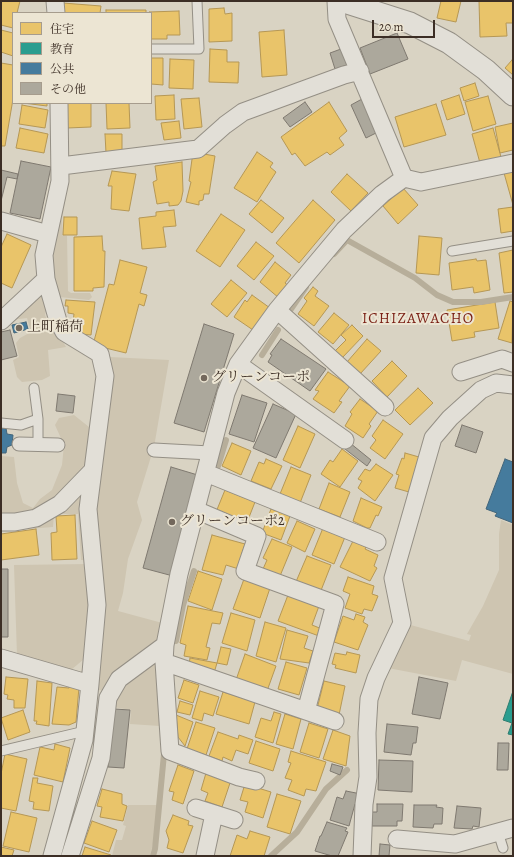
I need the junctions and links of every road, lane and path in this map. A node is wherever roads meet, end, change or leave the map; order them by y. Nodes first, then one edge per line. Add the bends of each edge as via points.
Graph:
1 (55, 1) edge
2 (197, 1) edge
3 (336, 1) edge
4 (341, 1) edge
5 (56, 12) edge
6 (152, 49) edge
7 (360, 71) junction
8 (513, 95) edge
9 (59, 104) edge
10 (513, 163) edge
11 (61, 166) junction
12 (404, 178) junction
13 (1, 221) edge
14 (48, 234) junction
15 (513, 241) edge
16 (452, 251) dead end
17 (46, 279) junction
18 (277, 310) junction
19 (1, 321) edge
20 (513, 363) edge
21 (238, 364) junction
22 (461, 372) dead end
23 (513, 385) edge
24 (34, 388) dead end
25 (385, 407) dead end
26 (38, 419) junction
27 (1, 423) edge
28 (345, 440) dead end
29 (18, 444) dead end
30 (38, 445) junction
31 (58, 445) dead end
32 (154, 450) dead end
33 (210, 453) junction
34 (93, 470) junction
35 (206, 473) junction
36 (196, 510) junction
37 (1, 522) edge
38 (376, 542) dead end
39 (164, 653) junction
40 (1, 659) edge
41 (90, 684) junction
42 (306, 710) junction
43 (335, 721) dead end
44 (85, 731) junction
45 (1, 751) edge
46 (256, 781) dead end
47 (196, 808) dead end
48 (214, 814) junction
49 (234, 820) dead end
50 (506, 830) edge
51 (397, 839) dead end
52 (503, 848) dead end
53 (52, 856) edge
54 (70, 856) edge
55 (205, 856) edge
56 (362, 856) edge

1 - 5 street
2 - 6 lane via 199,49
3 - 7 street via 337,19
4 - 8 street via 410,23 449,43 486,70
7 - 11 street via 243,112 198,149
7 - 12 street
9 - 11 street
10 - 12 street via 421,182
11 - 14 street
12 - 18 street via 382,194 344,230
13 - 14 street
14 - 17 street via 44,255
15 - 16 lane
17 - 19 street
17 - 34 street via 58,321 64,332 100,354 105,376
18 - 21 street
18 - 25 street
20 - 22 street via 502,359
21 - 28 street
21 - 33 street via 226,393
23 - 56 street via 496,383 481,390 450,418 433,438 398,550 393,578 402,623 369,699 368,777
24 - 26 lane
26 - 27 lane via 21,425
26 - 30 lane
29 - 30 street
30 - 31 street
32 - 33 street
33 - 35 street
34 - 37 street via 60,504 36,518
34 - 41 street via 88,509 97,605
35 - 36 street
35 - 38 street
36 - 39 street via 179,574
36 - 42 street via 257,536 245,571 335,604
39 - 42 street
39 - 46 street via 170,751
39 - 54 street via 119,679 108,698 100,758
40 - 41 street
41 - 44 street
42 - 43 street
44 - 45 lane
44 - 53 street
47 - 48 street
48 - 49 street
48 - 55 street
50 - 51 street via 455,844
50 - 52 lane

